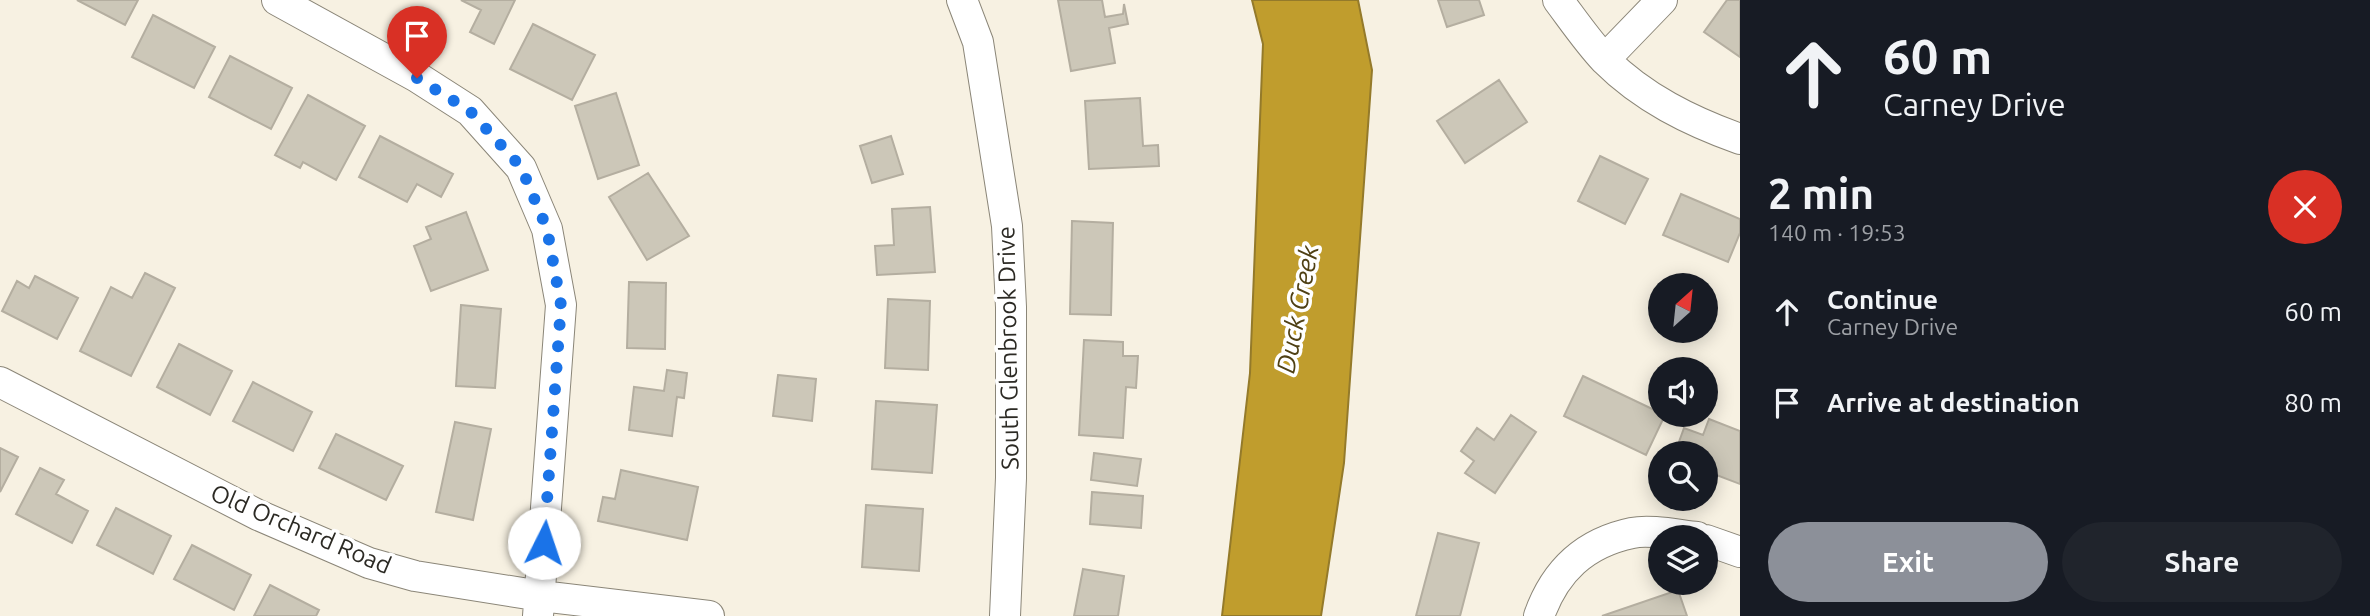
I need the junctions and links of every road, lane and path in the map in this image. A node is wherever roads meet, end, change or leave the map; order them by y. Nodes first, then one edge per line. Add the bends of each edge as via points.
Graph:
1 (277, 0) edge
2 (962, 0) edge
3 (1558, 0) edge
4 (1662, 0) edge
5 (1605, 59) junction
6 (1740, 139) edge
7 (0, 382) edge
8 (1648, 533) edge
9 (1718, 544) edge
10 (1740, 552) edge
11 (1544, 604) edge
12 (539, 606) edge
13 (709, 616) edge
14 (1005, 616) edge

1 - 12 street via 470,111 521,167 547,229 561,305
2 - 14 street, South Glenbrook Drive via 978,42 1007,226 1011,478
3 - 5 street
4 - 5 street
5 - 6 street via 1643,92 1694,122
7 - 12 street, Old Orchard Road via 258,515 369,564
8 - 11 street via 1633,532 1579,553
9 - 10 street
12 - 13 street, Old Orchard Road

